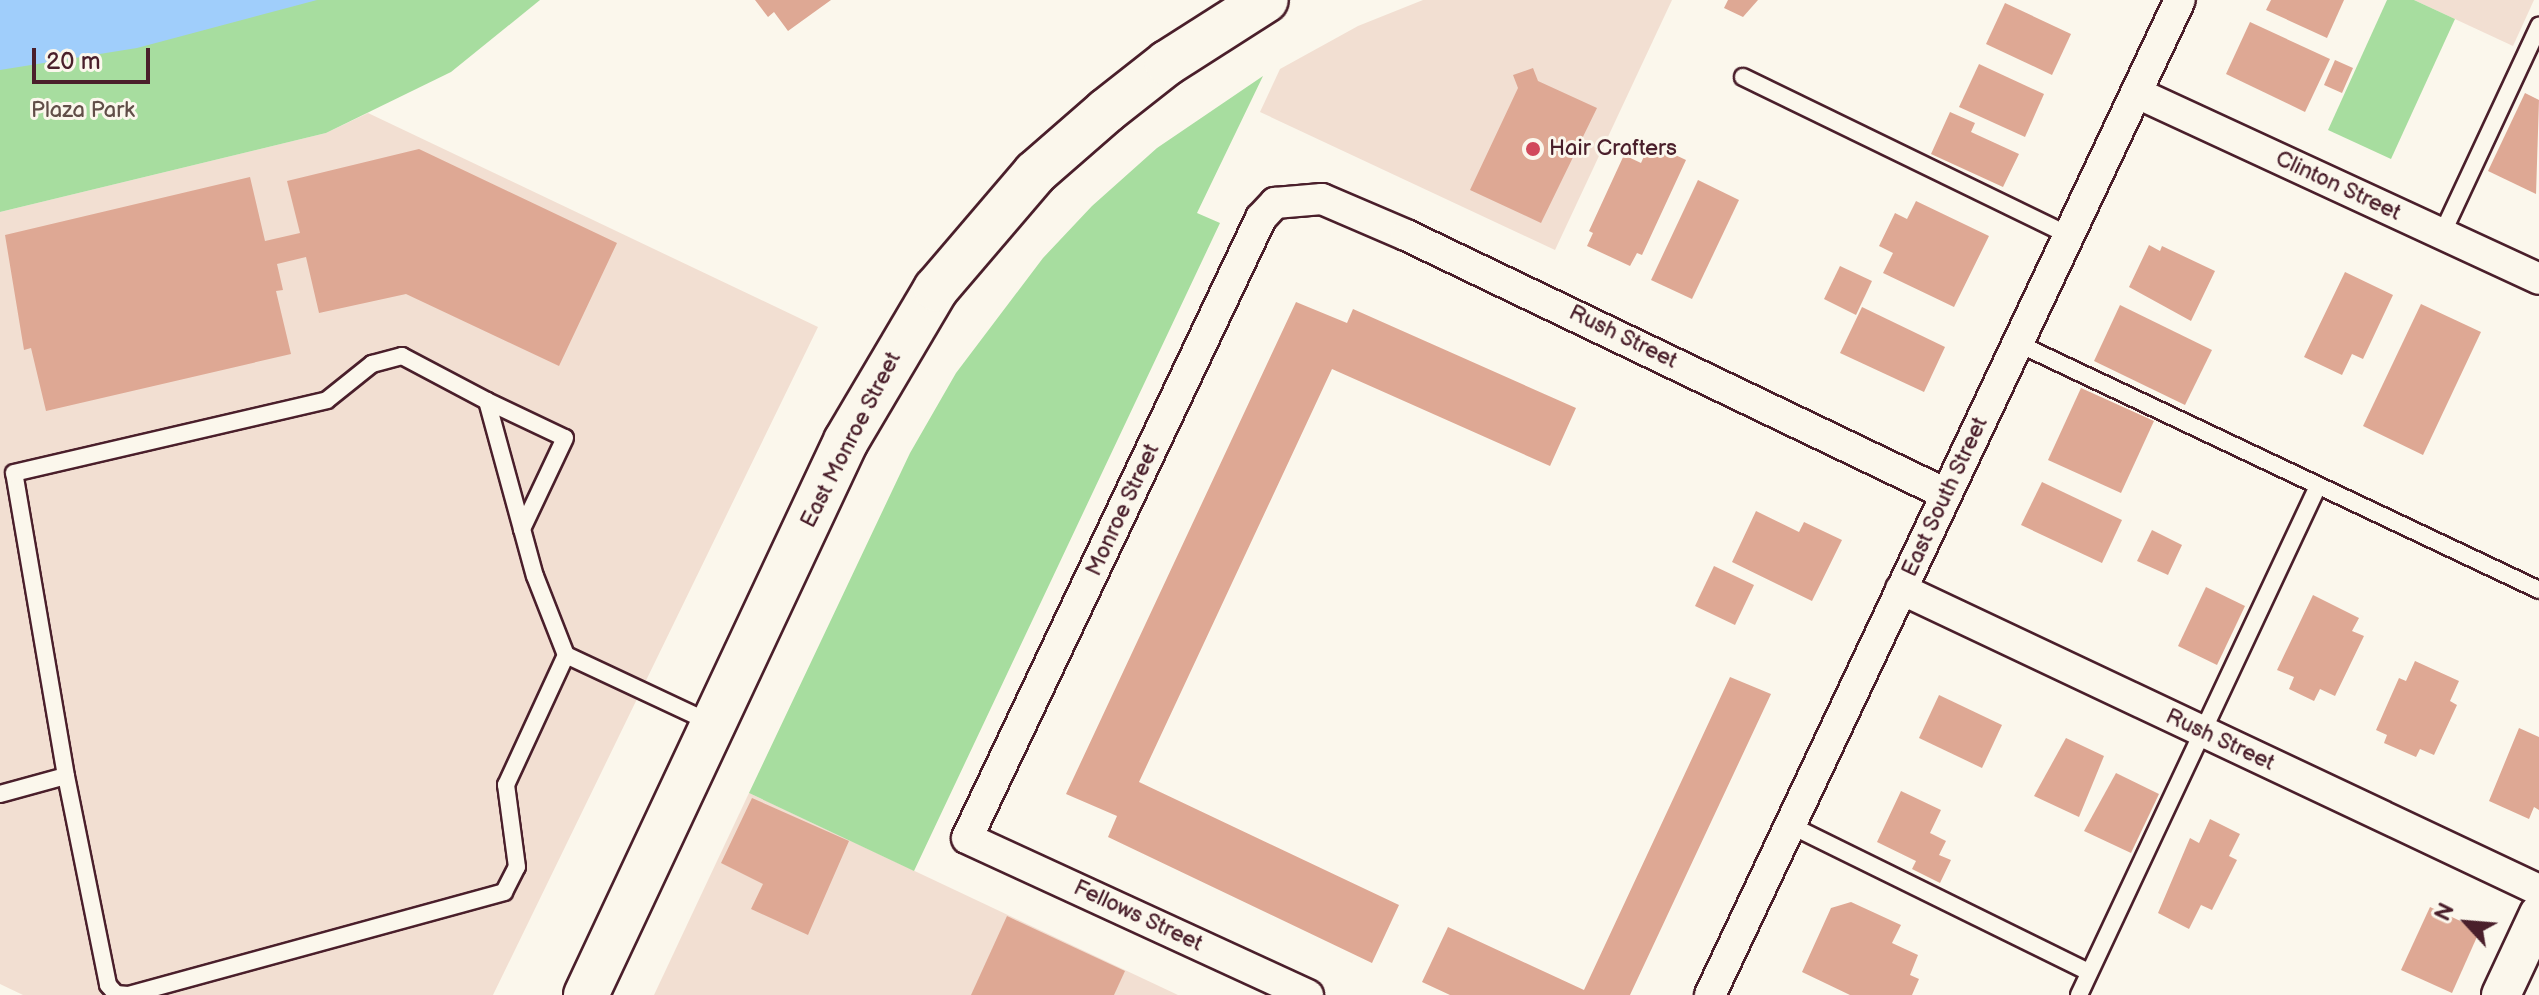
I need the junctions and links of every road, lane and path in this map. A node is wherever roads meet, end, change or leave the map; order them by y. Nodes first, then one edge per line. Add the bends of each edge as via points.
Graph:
1 (1266, 0) edge
2 (2180, 0) edge
3 (2539, 26) edge
4 (1743, 77) dead end
5 (2137, 93) junction
6 (1294, 198) joint
7 (2442, 234) junction
8 (2068, 235) junction
9 (2539, 279) edge
10 (2017, 343) junction
11 (487, 401) junction
12 (2317, 488) junction
13 (1946, 494) junction
14 (522, 529) junction
15 (1901, 589) junction
16 (2539, 590) edge
17 (566, 655) junction
18 (713, 724) junction
19 (2202, 731) junction
20 (66, 776) junction
21 (0, 794) edge
22 (1790, 825) junction
23 (967, 838) joint
24 (2539, 890) edge
25 (2539, 914) edge
26 (2089, 972) junction
27 (586, 995) edge
28 (1308, 995) edge
29 (1710, 995) edge
30 (2079, 995) edge
31 (2501, 995) edge

1 - 18 main road, East Monroe Street via 1167,63 1071,142 989,222 936,289 846,441
2 - 5 street, East South Street
3 - 7 lane
4 - 8 lane
5 - 7 street, Clinton Street
5 - 8 street, East South Street
6 - 13 street, Rush Street via 1322,199 1406,235
6 - 23 street, Monroe Street via 1275,203 1261,218
7 - 9 street, Clinton Street
8 - 10 street, East South Street
10 - 12 lane
10 - 13 street, East South Street
11 - 14 lane
11 - 14 lane via 565,438
11 - 20 lane via 402,356 372,364 327,400 14,473
12 - 16 lane
12 - 19 lane
13 - 15 street, East South Street
14 - 17 lane
15 - 19 street, Rush Street
15 - 22 street, East South Street
17 - 18 lane
17 - 20 lane via 506,785 517,867 504,892 128,995 116,994 108,985
18 - 27 main road, East Monroe Street
19 - 24 street, Rush Street
19 - 26 lane
20 - 21 lane
22 - 26 lane
22 - 29 street, East South Street
23 - 28 street, Fellows Street
25 - 31 street
26 - 30 lane

